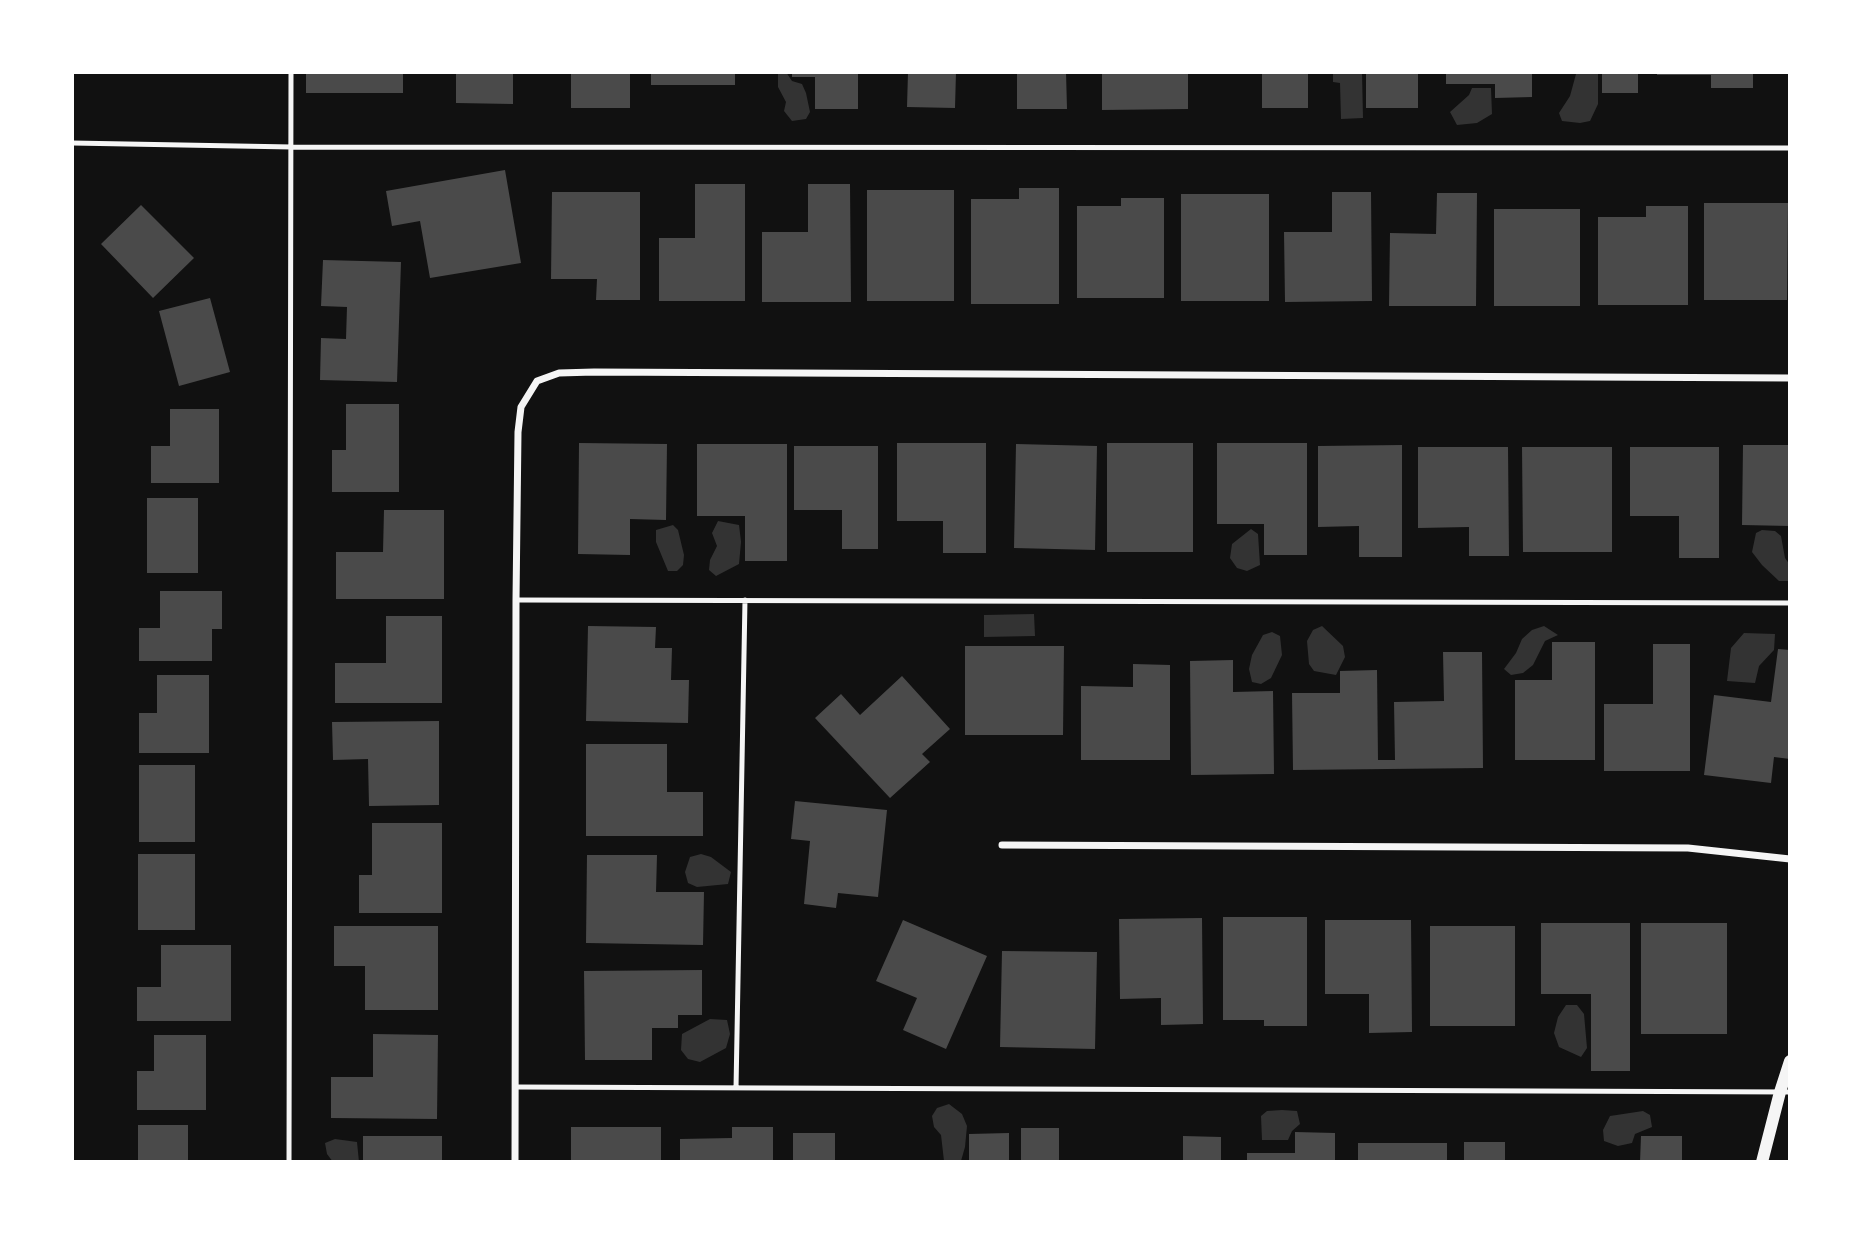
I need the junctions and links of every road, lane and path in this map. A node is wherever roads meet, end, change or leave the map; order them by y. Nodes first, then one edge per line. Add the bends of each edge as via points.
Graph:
1 (291, 72) edge
2 (72, 143) edge
3 (292, 147) junction
4 (1790, 148) edge
5 (1790, 378) edge
6 (516, 600) junction
7 (746, 600) junction
8 (1790, 603) edge
9 (1002, 845) dead end
10 (1790, 859) edge
11 (1790, 1061) edge
12 (516, 1087) junction
13 (736, 1088) junction
14 (1785, 1092) edge
15 (289, 1162) edge
16 (514, 1162) edge
17 (1762, 1162) edge

1 - 3 lane
2 - 3 lane
3 - 4 lane
3 - 15 lane
5 - 6 street via 559,373 537,381 521,407
6 - 7 lane
6 - 12 street
7 - 8 lane
7 - 13 lane
9 - 10 street via 1688,848
11 - 14 street
12 - 13 lane
12 - 16 street
13 - 14 lane
14 - 17 street

